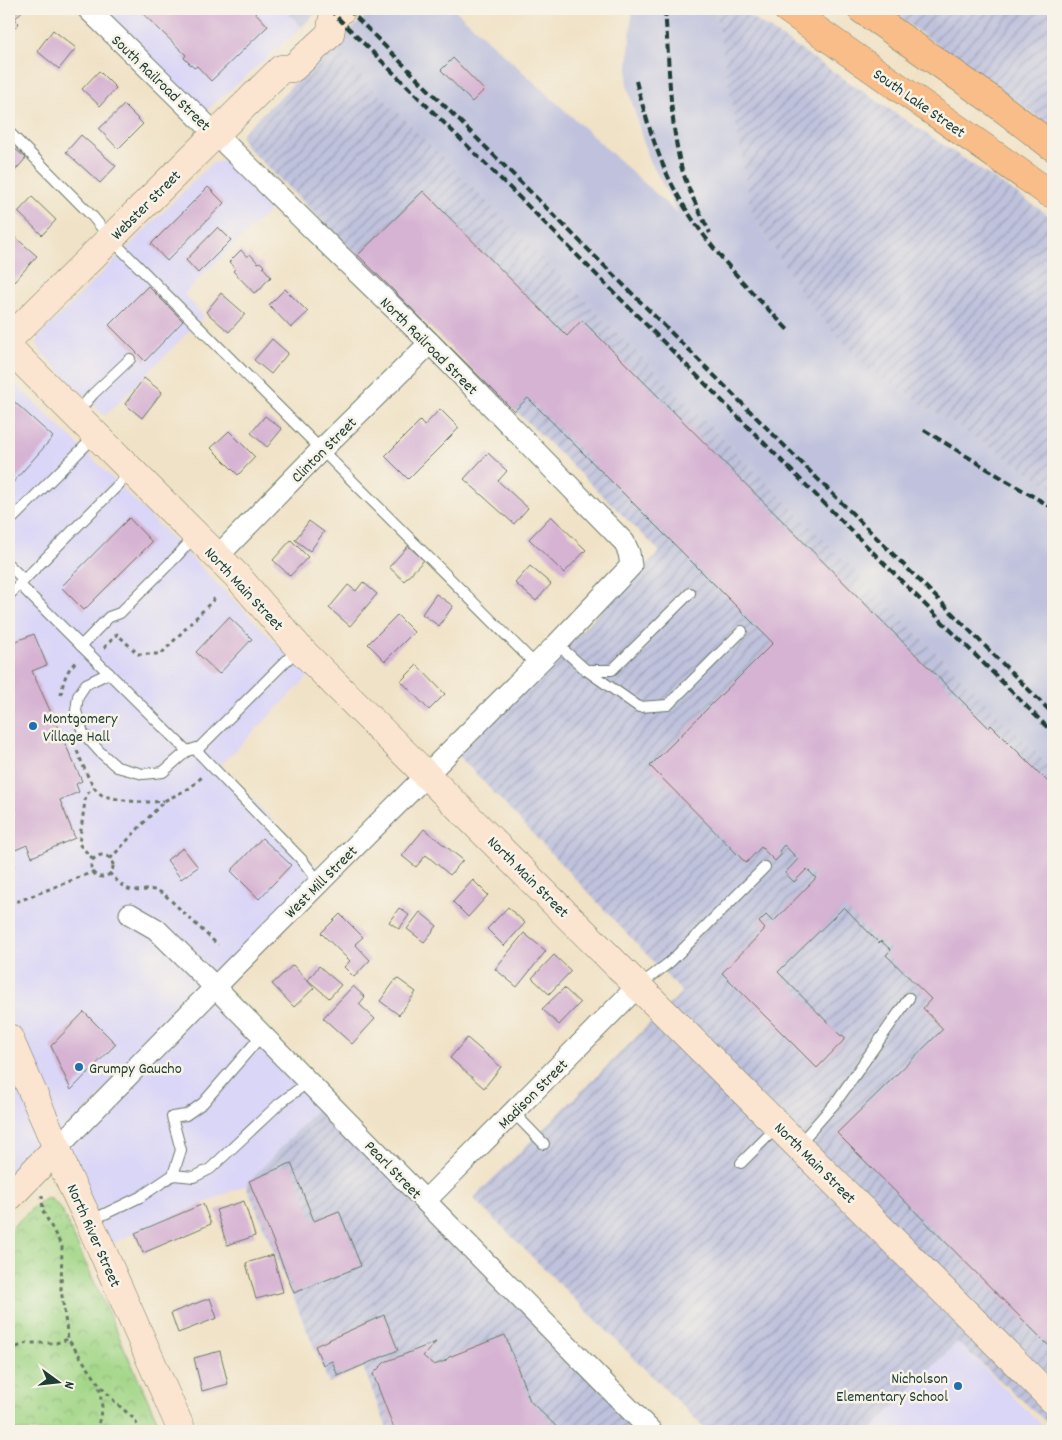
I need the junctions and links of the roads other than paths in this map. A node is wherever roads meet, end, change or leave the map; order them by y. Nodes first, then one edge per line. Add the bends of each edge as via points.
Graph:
1 (88, 9) edge
2 (787, 9) edge
3 (861, 9) edge
4 (338, 13) edge
5 (9, 132) edge
6 (216, 134) junction
7 (1053, 147) edge
8 (1053, 193) edge
9 (110, 238) junction
10 (9, 339) edge
11 (430, 343) junction
12 (9, 348) edge
13 (130, 359) dead end
14 (75, 414) junction
15 (95, 435) junction
16 (322, 450) junction
17 (132, 472) junction
18 (9, 522) edge
19 (195, 535) junction
20 (217, 557) junction
21 (9, 565) edge
22 (631, 566) joint
23 (22, 582) junction
24 (690, 593) dead end
25 (9, 595) edge
26 (742, 631) dead end
27 (557, 644) junction
28 (81, 646) junction
29 (299, 648) junction
30 (536, 665) junction
31 (586, 670) junction
32 (109, 673) junction
33 (191, 750) junction
34 (426, 774) junction
35 (765, 867) dead end
36 (319, 882) junction
37 (130, 914) dead end
38 (639, 985) junction
39 (215, 987) junction
40 (909, 998) dead end
41 (262, 1035) junction
42 (9, 1038) edge
43 (308, 1082) junction
44 (513, 1112) junction
45 (778, 1125) junction
46 (544, 1144) dead end
47 (799, 1145) junction
48 (57, 1148) junction
49 (741, 1163) dead end
50 (174, 1175) junction
51 (9, 1197) edge
52 (425, 1201) junction
53 (90, 1221) junction
54 (1053, 1400) edge
55 (182, 1431) edge
56 (651, 1431) edge

1 - 6 street, South Railroad Street
2 - 8 main road, South Lake Street
3 - 7 main road
4 - 6 street, Webster Street via 321,16 300,36 282,54 281,69
5 - 9 lane
6 - 9 street, Webster Street
6 - 11 street, North Railroad Street
9 - 10 street, Webster Street
9 - 16 lane
11 - 16 street, Clinton Street
11 - 22 street, North Railroad Street via 624,542
12 - 14 street, North Main Street
13 - 14 lane
14 - 15 street, North Main Street
15 - 17 street, North Main Street
15 - 18 lane
16 - 20 street, Clinton Street
16 - 30 lane
17 - 19 street, North Main Street
17 - 23 lane
19 - 20 street, North Main Street
19 - 28 lane via 120,613 109,618
20 - 29 street, North Main Street
21 - 23 lane
22 - 27 street, West Mill Street
23 - 25 lane
23 - 28 lane
24 - 31 lane via 612,670
26 - 31 lane via 668,706 640,707
27 - 30 street, West Mill Street
27 - 31 lane
28 - 32 lane
29 - 33 lane via 200,748
29 - 34 street, North Main Street
30 - 34 street, West Mill Street
32 - 33 lane
32 - 33 lane via 86,684 78,696 76,711 83,733 100,752 117,767 143,774 163,772
33 - 36 lane via 213,768 303,861
34 - 36 street, West Mill Street
34 - 38 street, North Main Street
35 - 38 lane via 670,962
36 - 39 street, West Mill Street
37 - 39 street, Pearl Street via 156,929
38 - 44 street, Madison Street
38 - 45 street, North Main Street
39 - 41 street, Pearl Street
39 - 48 street, West Mill Street
40 - 47 lane via 836,1102
41 - 43 street, Pearl Street
41 - 50 lane via 203,1103 186,1115 172,1117 181,1150
42 - 48 street, North River Street
43 - 50 lane via 279,1104 210,1169 194,1177
43 - 52 street, Pearl Street
44 - 46 lane
44 - 52 street, Madison Street
45 - 47 street, North Main Street
45 - 49 lane
47 - 54 street, North Main Street
48 - 51 street, West Mill Street
48 - 53 street, North River Street
50 - 53 lane via 140,1197
52 - 56 street, Pearl Street
53 - 55 street, North River Street

